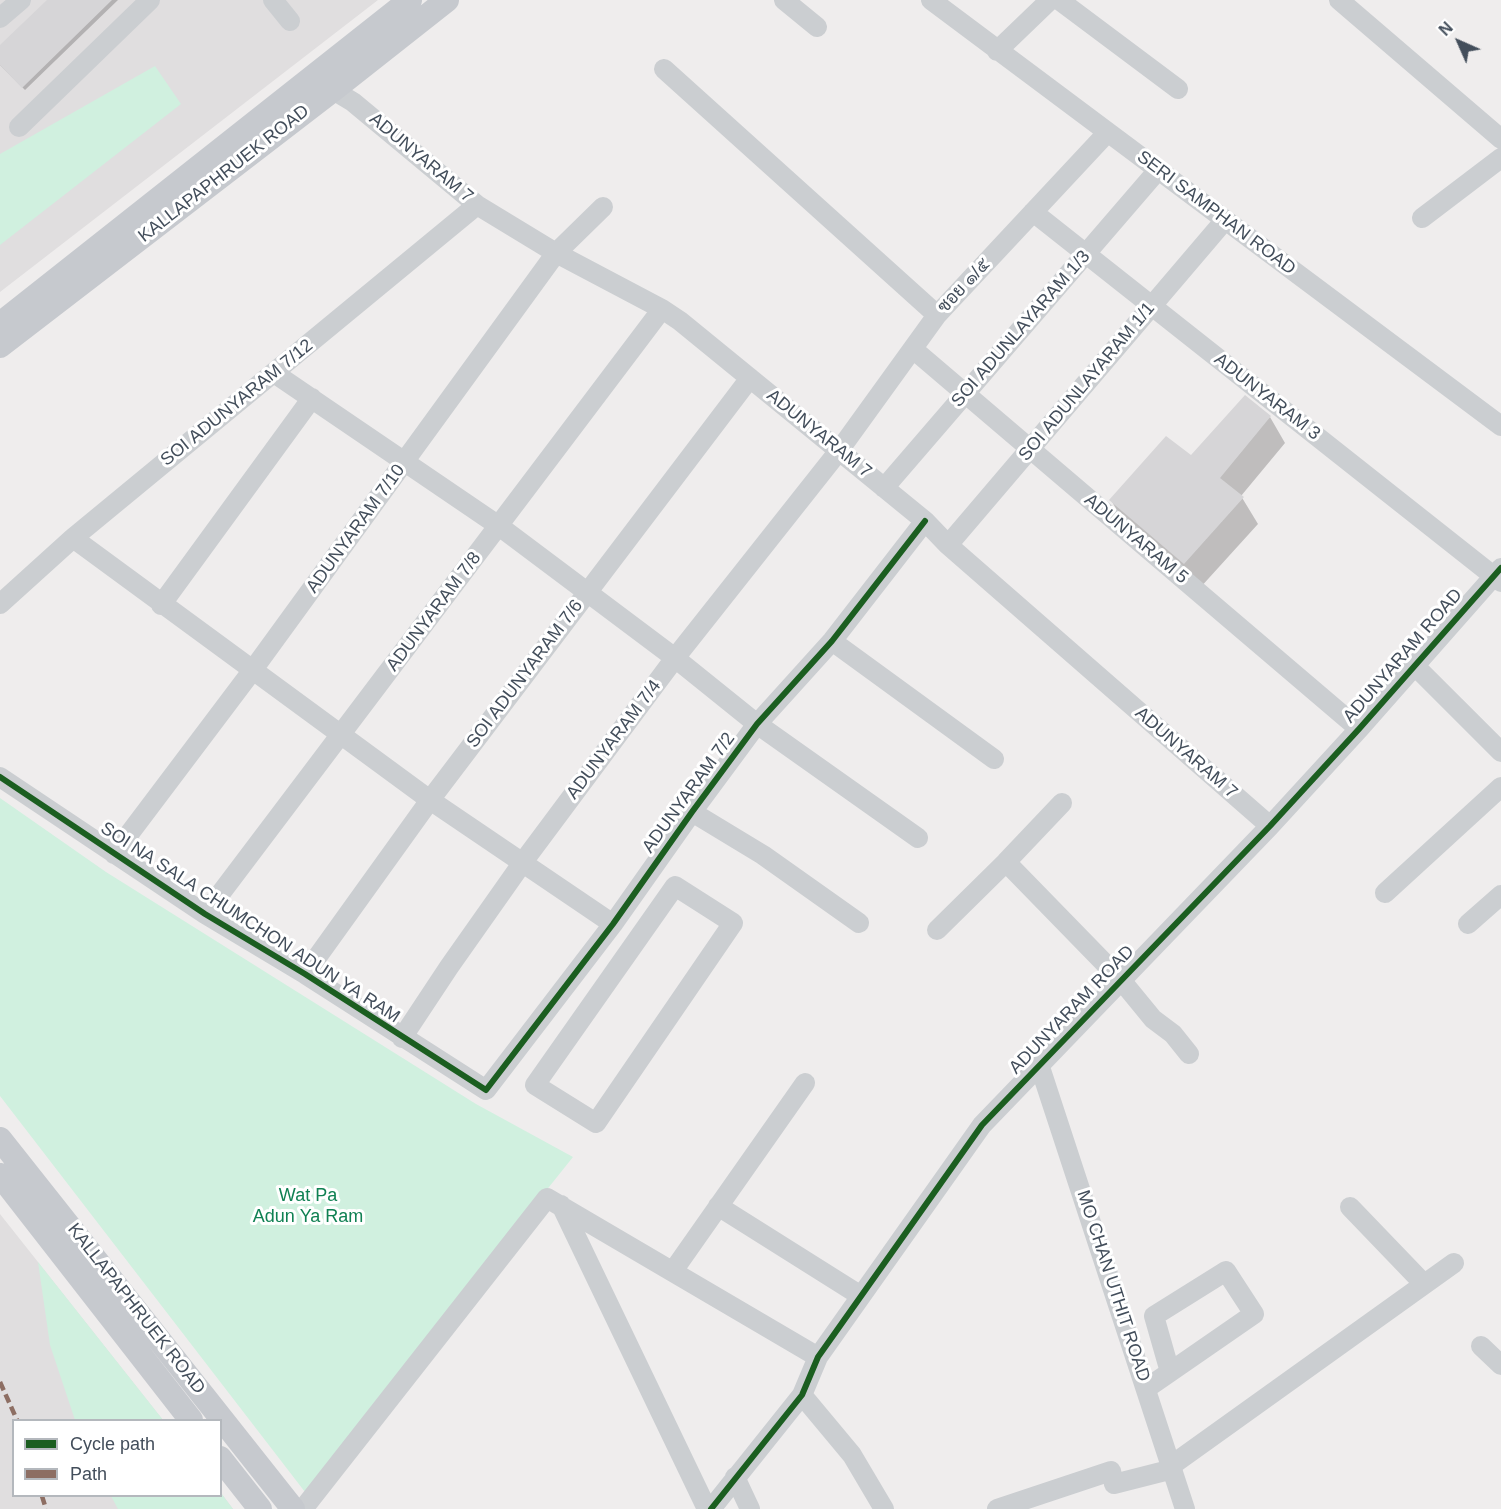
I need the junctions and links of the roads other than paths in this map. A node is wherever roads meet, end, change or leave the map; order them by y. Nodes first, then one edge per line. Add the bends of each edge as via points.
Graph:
1 (21, 0) edge
2 (150, 0) edge
3 (273, 0) edge
4 (410, 0) edge
5 (447, 0) edge
6 (784, 0) edge
7 (931, 0) edge
8 (1050, 0) edge
9 (1059, 0) edge
10 (1340, 0) edge
11 (0, 18) edge
12 (290, 21) dead end
13 (817, 27) dead end
14 (997, 51) junction
15 (664, 69) dead end
16 (1178, 89) dead end
17 (333, 90) junction
18 (19, 127) dead end
19 (1107, 133) junction
20 (1501, 139) edge
21 (1501, 158) edge
22 (1158, 170) junction
23 (477, 206) junction
24 (603, 207) dead end
25 (1033, 212) junction
26 (1422, 218) dead end
27 (1225, 220) junction
28 (556, 253) junction
29 (1086, 254) junction
30 (1152, 306) junction
31 (662, 309) junction
32 (937, 315) junction
33 (0, 324) edge
34 (0, 346) edge
35 (913, 349) junction
36 (274, 373) junction
37 (750, 378) junction
38 (965, 394) junction
39 (312, 398) junction
40 (1501, 426) edge
41 (1030, 449) junction
42 (838, 452) junction
43 (405, 462) junction
44 (884, 488) junction
45 (925, 521) junction
46 (499, 526) junction
47 (73, 538) junction
48 (948, 545) junction
49 (1499, 575) edge
50 (587, 592) junction
51 (0, 604) edge
52 (161, 605) junction
53 (832, 641) junction
54 (675, 658) junction
55 (1415, 666) junction
56 (252, 671) junction
57 (757, 724) junction
58 (1359, 729) junction
59 (341, 735) junction
60 (1501, 752) edge
61 (994, 759) dead end
62 (0, 777) edge
63 (1501, 787) edge
64 (430, 800) junction
65 (1062, 803) dead end
66 (692, 812) junction
67 (1270, 826) junction
68 (918, 838) dead end
69 (114, 854) junction
70 (523, 862) junction
71 (1006, 862) junction
72 (1385, 893) dead end
73 (1501, 895) edge
74 (205, 914) junction
75 (859, 923) dead end
76 (613, 924) junction
77 (1468, 924) dead end
78 (937, 930) dead end
79 (577, 972) junction
80 (305, 974) junction
81 (1121, 980) junction
82 (602, 989) junction
83 (402, 1038) junction
84 (1189, 1054) dead end
85 (1039, 1064) junction
86 (805, 1083) dead end
87 (486, 1090) joint
88 (0, 1139) edge
89 (0, 1175) edge
90 (561, 1205) junction
91 (718, 1206) junction
92 (1350, 1206) dead end
93 (1454, 1263) dead end
94 (673, 1271) junction
95 (1424, 1284) junction
96 (861, 1296) junction
97 (158, 1336) junction
98 (1481, 1346) dead end
99 (136, 1350) junction
100 (818, 1357) junction
101 (1501, 1365) edge
102 (1170, 1372) junction
103 (1147, 1389) junction
104 (802, 1395) junction
105 (190, 1419) edge
106 (222, 1461) edge
107 (1173, 1467) junction
108 (735, 1477) junction
109 (260, 1509) edge
110 (293, 1509) edge
111 (303, 1509) edge
112 (709, 1509) edge
113 (750, 1509) edge
114 (884, 1509) edge
115 (997, 1509) edge
116 (1185, 1509) edge

1 - 11 street
2 - 18 street
3 - 12 street
4 - 33 main road, KALLAPAPHRUEK ROAD
5 - 17 main road, KALLAPAPHRUEK ROAD
6 - 13 street
7 - 14 street, SERI SAMPHAN ROAD
8 - 14 street
9 - 16 street
10 - 20 street
14 - 19 street, SERI SAMPHAN ROAD
15 - 32 street
17 - 23 street, ADUNYARAM 7 via 353,102
17 - 34 main road, KALLAPAPHRUEK ROAD
19 - 22 street, SERI SAMPHAN ROAD
19 - 25 street, ซอย ๑/๕
21 - 26 street
22 - 27 street, SERI SAMPHAN ROAD
22 - 29 street, SOI ADUNLAYARAM 1/3
23 - 28 street, ADUNYARAM 7
23 - 36 street, SOI ADUNYARAM 7/12
24 - 28 street, ADUNYARAM 7/10
25 - 29 street, ADUNYARAM 3
25 - 32 street, ซอย ๑/๕
27 - 30 street, SOI ADUNLAYARAM 1/1
27 - 40 street, SERI SAMPHAN ROAD
28 - 31 street, ADUNYARAM 7
28 - 43 street, ADUNYARAM 7/10
29 - 30 street, ADUNYARAM 3
29 - 38 street, SOI ADUNLAYARAM 1/3
30 - 41 street, SOI ADUNLAYARAM 1/1
30 - 49 street, ADUNYARAM 3
31 - 37 street, ADUNYARAM 7
31 - 46 street, ADUNYARAM 7/8
32 - 35 street, ซอย ๑/๕
35 - 38 street, ADUNYARAM 5
35 - 42 street, ซอย ๑/๕
36 - 39 street
36 - 47 street, SOI ADUNYARAM 7/12
37 - 42 street, ADUNYARAM 7
37 - 50 street, SOI ADUNYARAM 7/6
38 - 41 street, ADUNYARAM 5
38 - 44 street, SOI ADUNLAYARAM 1/3
39 - 43 street
39 - 52 street
41 - 48 street, SOI ADUNLAYARAM 1/1
41 - 58 street, ADUNYARAM 5
42 - 44 street, ADUNYARAM 7
42 - 54 street, ADUNYARAM 7/4
43 - 46 street
43 - 56 street, ADUNYARAM 7/10
44 - 45 street, ADUNYARAM 7
45 - 48 street, ADUNYARAM 7
45 - 53 street, ADUNYARAM 7/2
46 - 50 street
46 - 59 street, ADUNYARAM 7/8
47 - 51 street, SOI ADUNYARAM 7/12
47 - 52 street
48 - 67 street, ADUNYARAM 7
49 - 55 street, ADUNYARAM ROAD
50 - 54 street
50 - 64 street, SOI ADUNYARAM 7/6
52 - 56 street
53 - 57 street, ADUNYARAM 7/2
53 - 61 street
54 - 57 street
54 - 70 street, ADUNYARAM 7/4
55 - 58 street, ADUNYARAM ROAD
55 - 60 street
56 - 59 street
56 - 69 street, ADUNYARAM 7/10
57 - 66 street, ADUNYARAM 7/2
57 - 68 street
58 - 67 street, ADUNYARAM ROAD
59 - 64 street
59 - 74 street, ADUNYARAM 7/8
62 - 69 street, SOI NA SALA CHUMCHON ADUN YA RAM
63 - 72 street
64 - 70 street
64 - 80 street, SOI ADUNYARAM 7/6
65 - 71 street
66 - 75 street via 763,855
66 - 76 street, ADUNYARAM 7/2
67 - 81 street, ADUNYARAM ROAD
69 - 74 street, SOI NA SALA CHUMCHON ADUN YA RAM
70 - 76 street
70 - 83 street, ADUNYARAM 7/4
71 - 78 street
71 - 81 street
73 - 77 street
74 - 80 street, SOI NA SALA CHUMCHON ADUN YA RAM
76 - 79 street, ADUNYARAM 7/2
79 - 82 street
79 - 87 street, ADUNYARAM 7/2
80 - 83 street, SOI NA SALA CHUMCHON ADUN YA RAM
81 - 84 street
81 - 85 street, ADUNYARAM ROAD
82 - 82 street via 675,886 733,924 596,1123 535,1085
83 - 87 street, SOI NA SALA CHUMCHON ADUN YA RAM
85 - 96 street, ADUNYARAM ROAD via 982,1125
85 - 103 street, MO CHAN UTHIT ROAD
86 - 91 street
88 - 97 main road, KALLAPAPHRUEK ROAD
89 - 99 main road, KALLAPAPHRUEK ROAD
90 - 94 street
90 - 111 street via 548,1198
90 - 112 street
91 - 94 street
91 - 96 street
92 - 95 street
93 - 95 street
94 - 100 street
95 - 107 street
96 - 100 street, ADUNYARAM ROAD
97 - 99 main road
97 - 110 main road, KALLAPAPHRUEK ROAD
98 - 101 street
99 - 105 main road, KALLAPAPHRUEK ROAD
100 - 104 street, ADUNYARAM ROAD
102 - 102 street via 1254,1314 1226,1271 1154,1316
102 - 103 street
103 - 107 street, MO CHAN UTHIT ROAD
104 - 108 street, ADUNYARAM ROAD
104 - 114 street via 852,1455
106 - 109 main road
107 - 115 street via 1114,1484 1111,1471
107 - 116 street, MO CHAN UTHIT ROAD
108 - 112 street, ADUNYARAM ROAD
108 - 113 street

